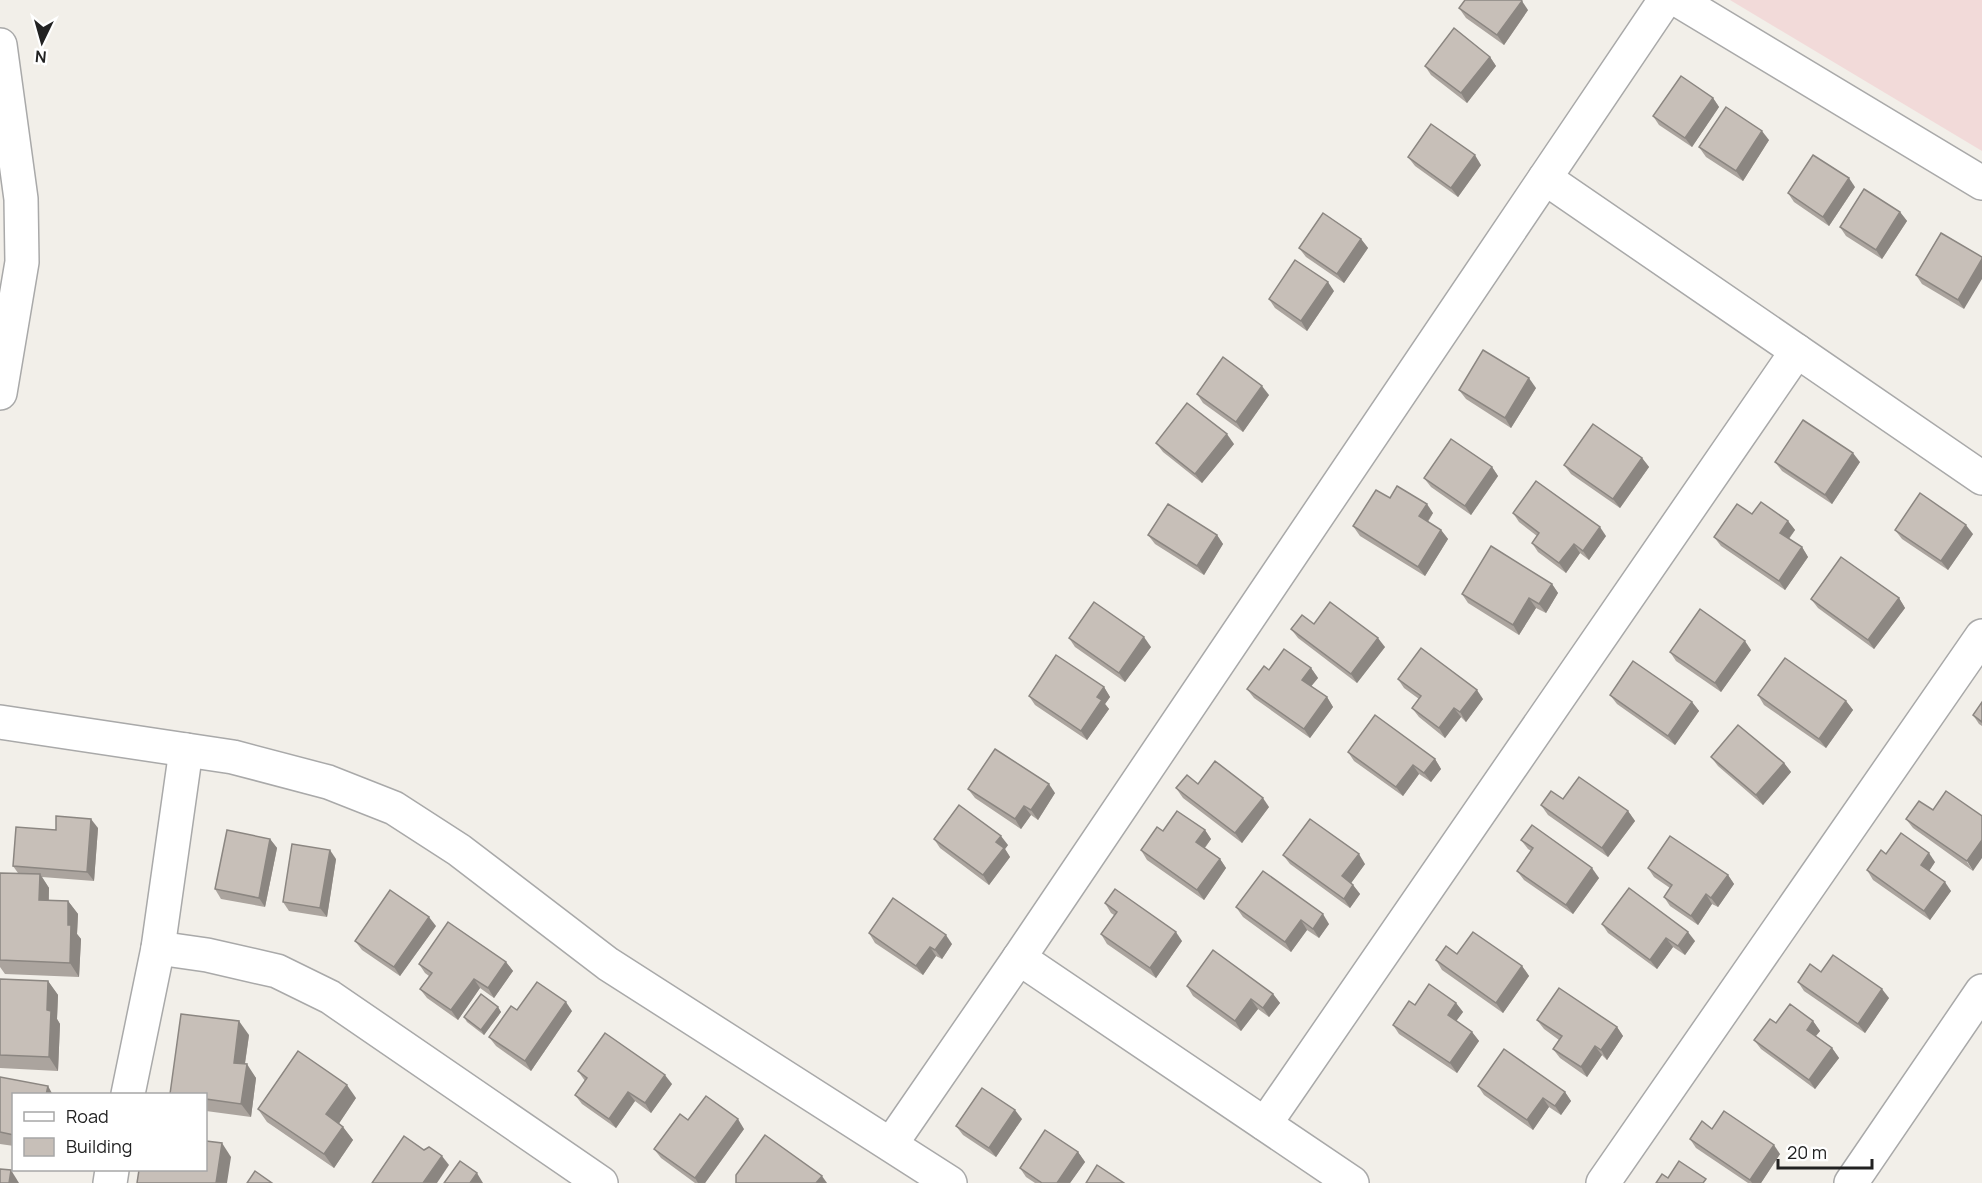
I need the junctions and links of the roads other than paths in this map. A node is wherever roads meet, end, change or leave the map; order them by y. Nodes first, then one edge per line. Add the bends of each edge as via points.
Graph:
1 (1665, 0) edge
2 (1678, 0) edge
3 (0, 45) edge
4 (4, 100) edge
5 (1545, 178) junction
6 (1982, 183) edge
7 (1797, 351) junction
8 (0, 393) edge
9 (1982, 478) edge
10 (1982, 636) edge
11 (0, 722) edge
12 (186, 750) junction
13 (158, 948) junction
14 (1019, 958) junction
15 (1982, 991) edge
16 (128, 1093) edge
17 (1266, 1124) junction
18 (891, 1143) junction
19 (601, 1183) edge
20 (950, 1183) edge
21 (1352, 1183) edge
22 (1603, 1183) edge
23 (1851, 1183) edge

1 - 5 street
2 - 6 street
3 - 4 street
4 - 8 street via 21,199 22,262
5 - 7 street
5 - 14 street
7 - 9 street
7 - 17 street
10 - 22 street
11 - 12 street
12 - 13 street
12 - 18 street via 233,757 328,782 394,808 459,850 608,964
13 - 16 street
13 - 19 street via 277,971 330,997
14 - 17 street
14 - 18 street
15 - 23 street
17 - 21 street
18 - 20 street

